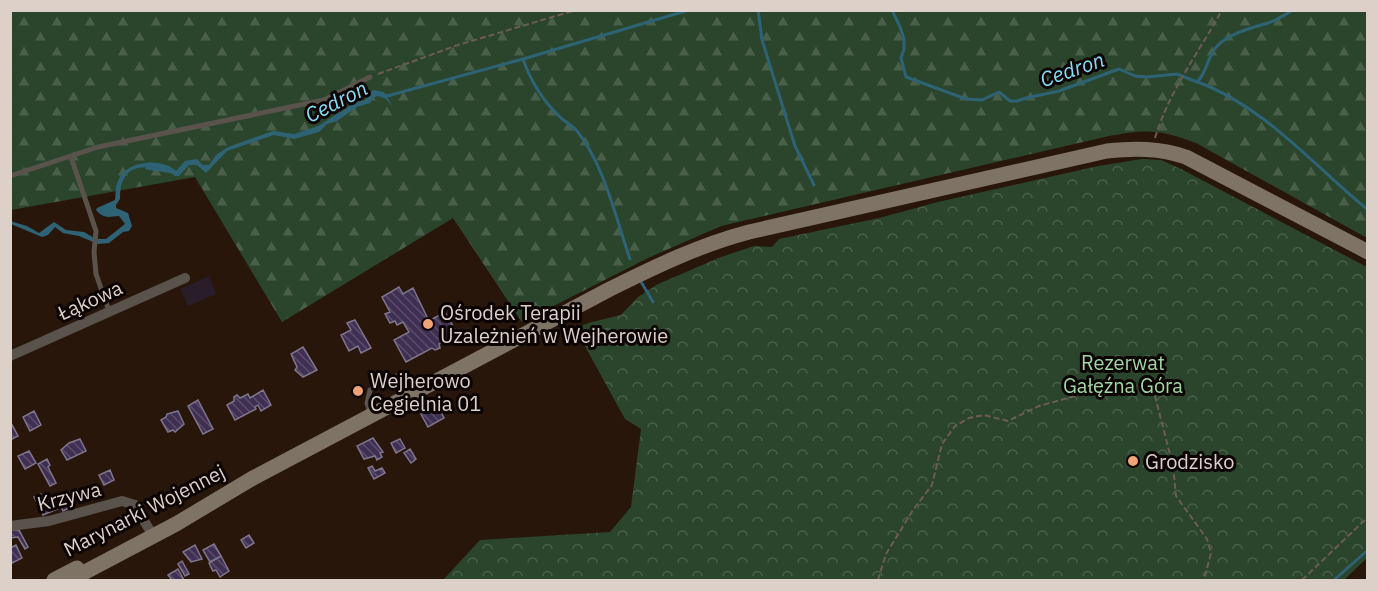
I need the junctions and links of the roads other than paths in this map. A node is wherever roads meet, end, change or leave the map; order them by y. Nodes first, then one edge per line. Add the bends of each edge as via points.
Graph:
1 (370, 78) road end
2 (71, 157) junction
3 (10, 176) edge
4 (1368, 252) edge
5 (185, 278) dead end
6 (109, 311) junction
7 (10, 356) edge
8 (405, 398) junction
9 (370, 416) junction
10 (10, 526) edge
11 (151, 532) junction
12 (54, 580) edge
13 (70, 580) edge

1 - 2 lane via 324,100 98,147
2 - 3 lane
2 - 6 lane via 96,231 96,274
4 - 8 main road, Marynarki Wojennej via 1186,157 1136,148 1107,152 720,240 666,261
5 - 6 street, Łąkowa
6 - 7 street, Łąkowa
8 - 9 main road, Marynarki Wojennej
8 - 9 lane via 396,376 370,390
9 - 11 main road, Marynarki Wojennej via 225,497
10 - 11 street, Krzywa via 49,522 122,501 135,505
11 - 12 main road, Marynarki Wojennej
11 - 13 main road, Marynarki Wojennej

